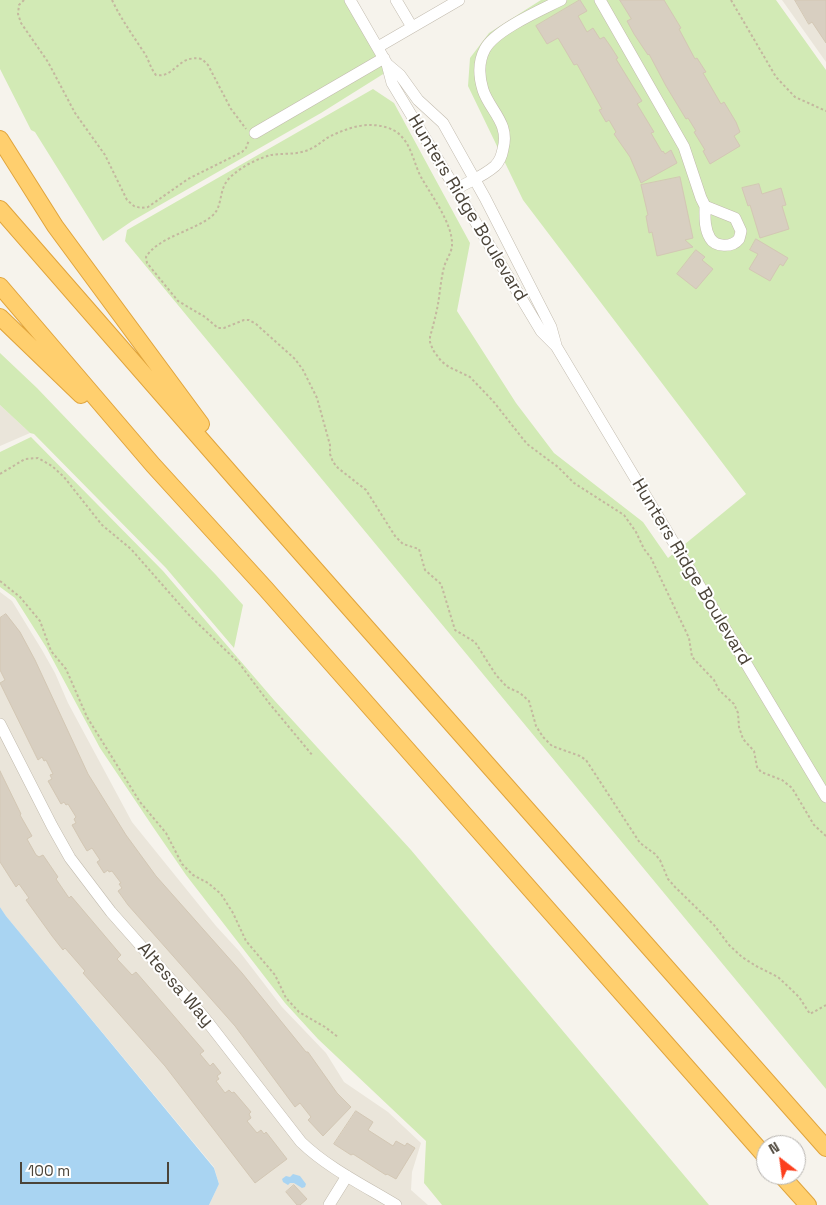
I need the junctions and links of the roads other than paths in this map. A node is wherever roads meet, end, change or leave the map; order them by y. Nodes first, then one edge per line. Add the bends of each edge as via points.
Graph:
1 (350, 0) edge
2 (396, 0) edge
3 (459, 0) edge
4 (561, 0) edge
5 (600, 0) edge
6 (412, 28) junction
7 (383, 56) junction
8 (250, 134) road end
9 (0, 139) edge
10 (474, 178) junction
11 (456, 189) junction
12 (705, 206) dead end
13 (0, 209) edge
14 (0, 286) edge
15 (0, 316) edge
16 (556, 346) junction
17 (153, 465) junction
18 (239, 483) junction
19 (0, 724) edge
20 (826, 797) edge
21 (756, 1147) edge
22 (826, 1148) edge
23 (347, 1176) junction
24 (790, 1185) edge
25 (329, 1205) edge
26 (396, 1205) edge
27 (808, 1205) edge

1 - 7 street, Hunters Ridge Boulevard
2 - 6 street
3 - 6 street
4 - 10 street via 498,35 485,48 480,76 484,91 500,118 505,143 496,164
5 - 12 street via 684,147
6 - 7 street
7 - 8 street
7 - 10 street, Hunters Ridge Boulevard via 418,100 444,123
7 - 11 street, Hunters Ridge Boulevard via 392,83
9 - 18 highway via 55,226 202,427
10 - 11 street
10 - 16 street, Hunters Ridge Boulevard via 551,327
11 - 16 street, Hunters Ridge Boulevard via 541,331
13 - 18 highway
14 - 17 highway
15 - 17 highway
16 - 20 street, Hunters Ridge Boulevard
17 - 21 highway via 278,602
18 - 22 highway
19 - 23 street, Altessa Way via 70,858 93,889 203,1016 301,1142
23 - 25 street
23 - 26 street, Altessa Way
24 - 27 highway

